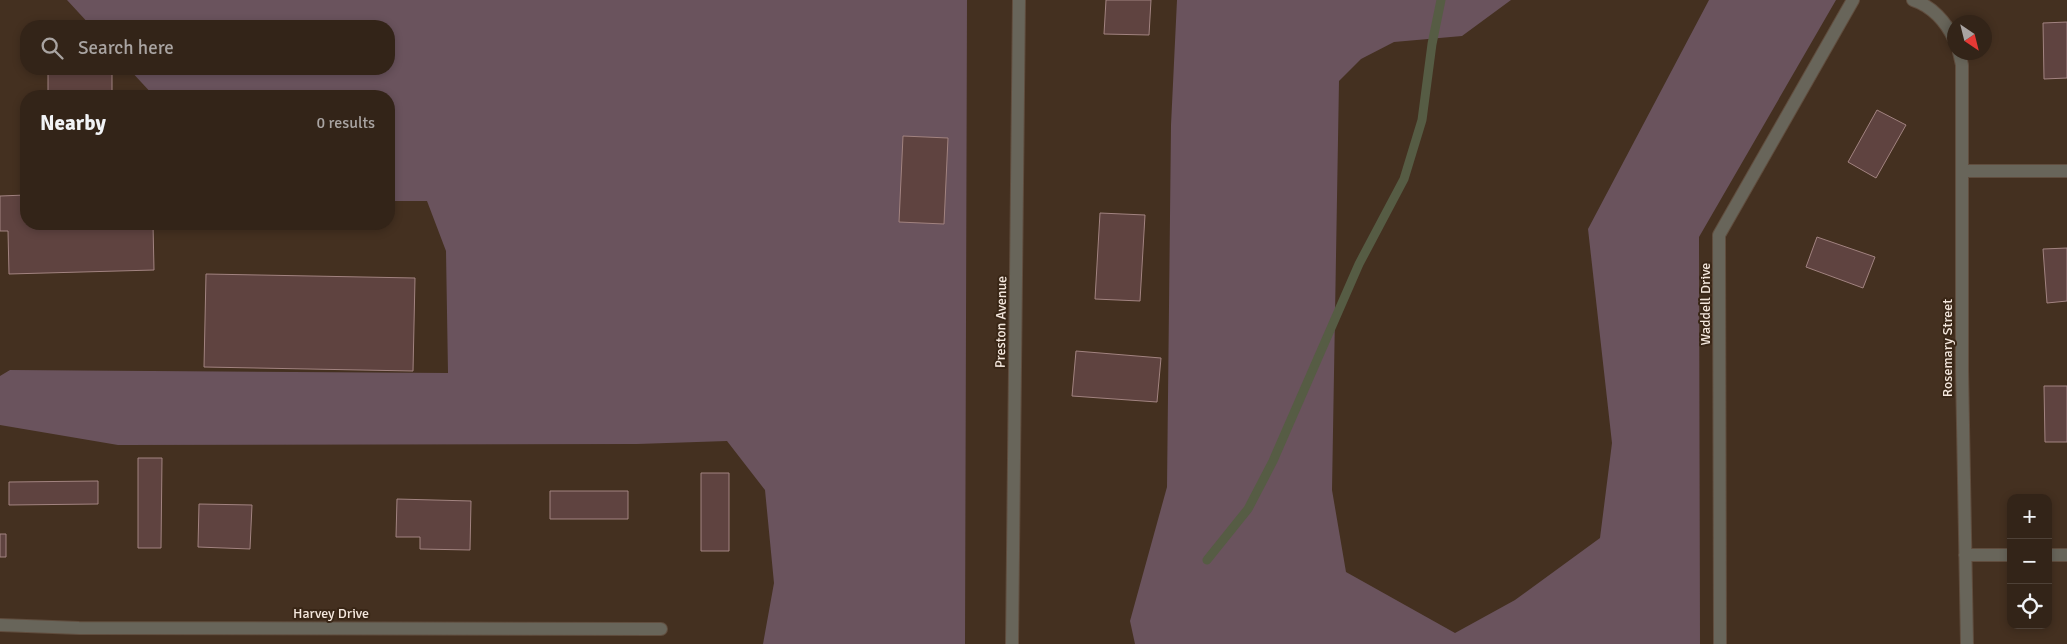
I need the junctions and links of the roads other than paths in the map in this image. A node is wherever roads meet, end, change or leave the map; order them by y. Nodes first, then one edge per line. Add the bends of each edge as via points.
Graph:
1 (1019, 0) edge
2 (1853, 0) edge
3 (1913, 0) edge
4 (1947, 26) edge
5 (1961, 60) edge
6 (1962, 171) junction
7 (2067, 171) edge
8 (1965, 555) junction
9 (2007, 555) edge
10 (2052, 555) edge
11 (2067, 555) edge
12 (0, 625) edge
13 (661, 629) dead end
14 (1012, 644) edge
15 (1720, 644) edge
16 (1967, 644) edge

1 - 14 street, Preston Avenue
2 - 15 street, Waddell Drive via 1720,235
3 - 4 street via 1935,13
5 - 6 street, Rosemary Street
6 - 7 street
6 - 8 street, Rosemary Street
8 - 9 street
8 - 16 street, Rosemary Street
10 - 11 street
12 - 13 street, Harvey Drive via 79,628

